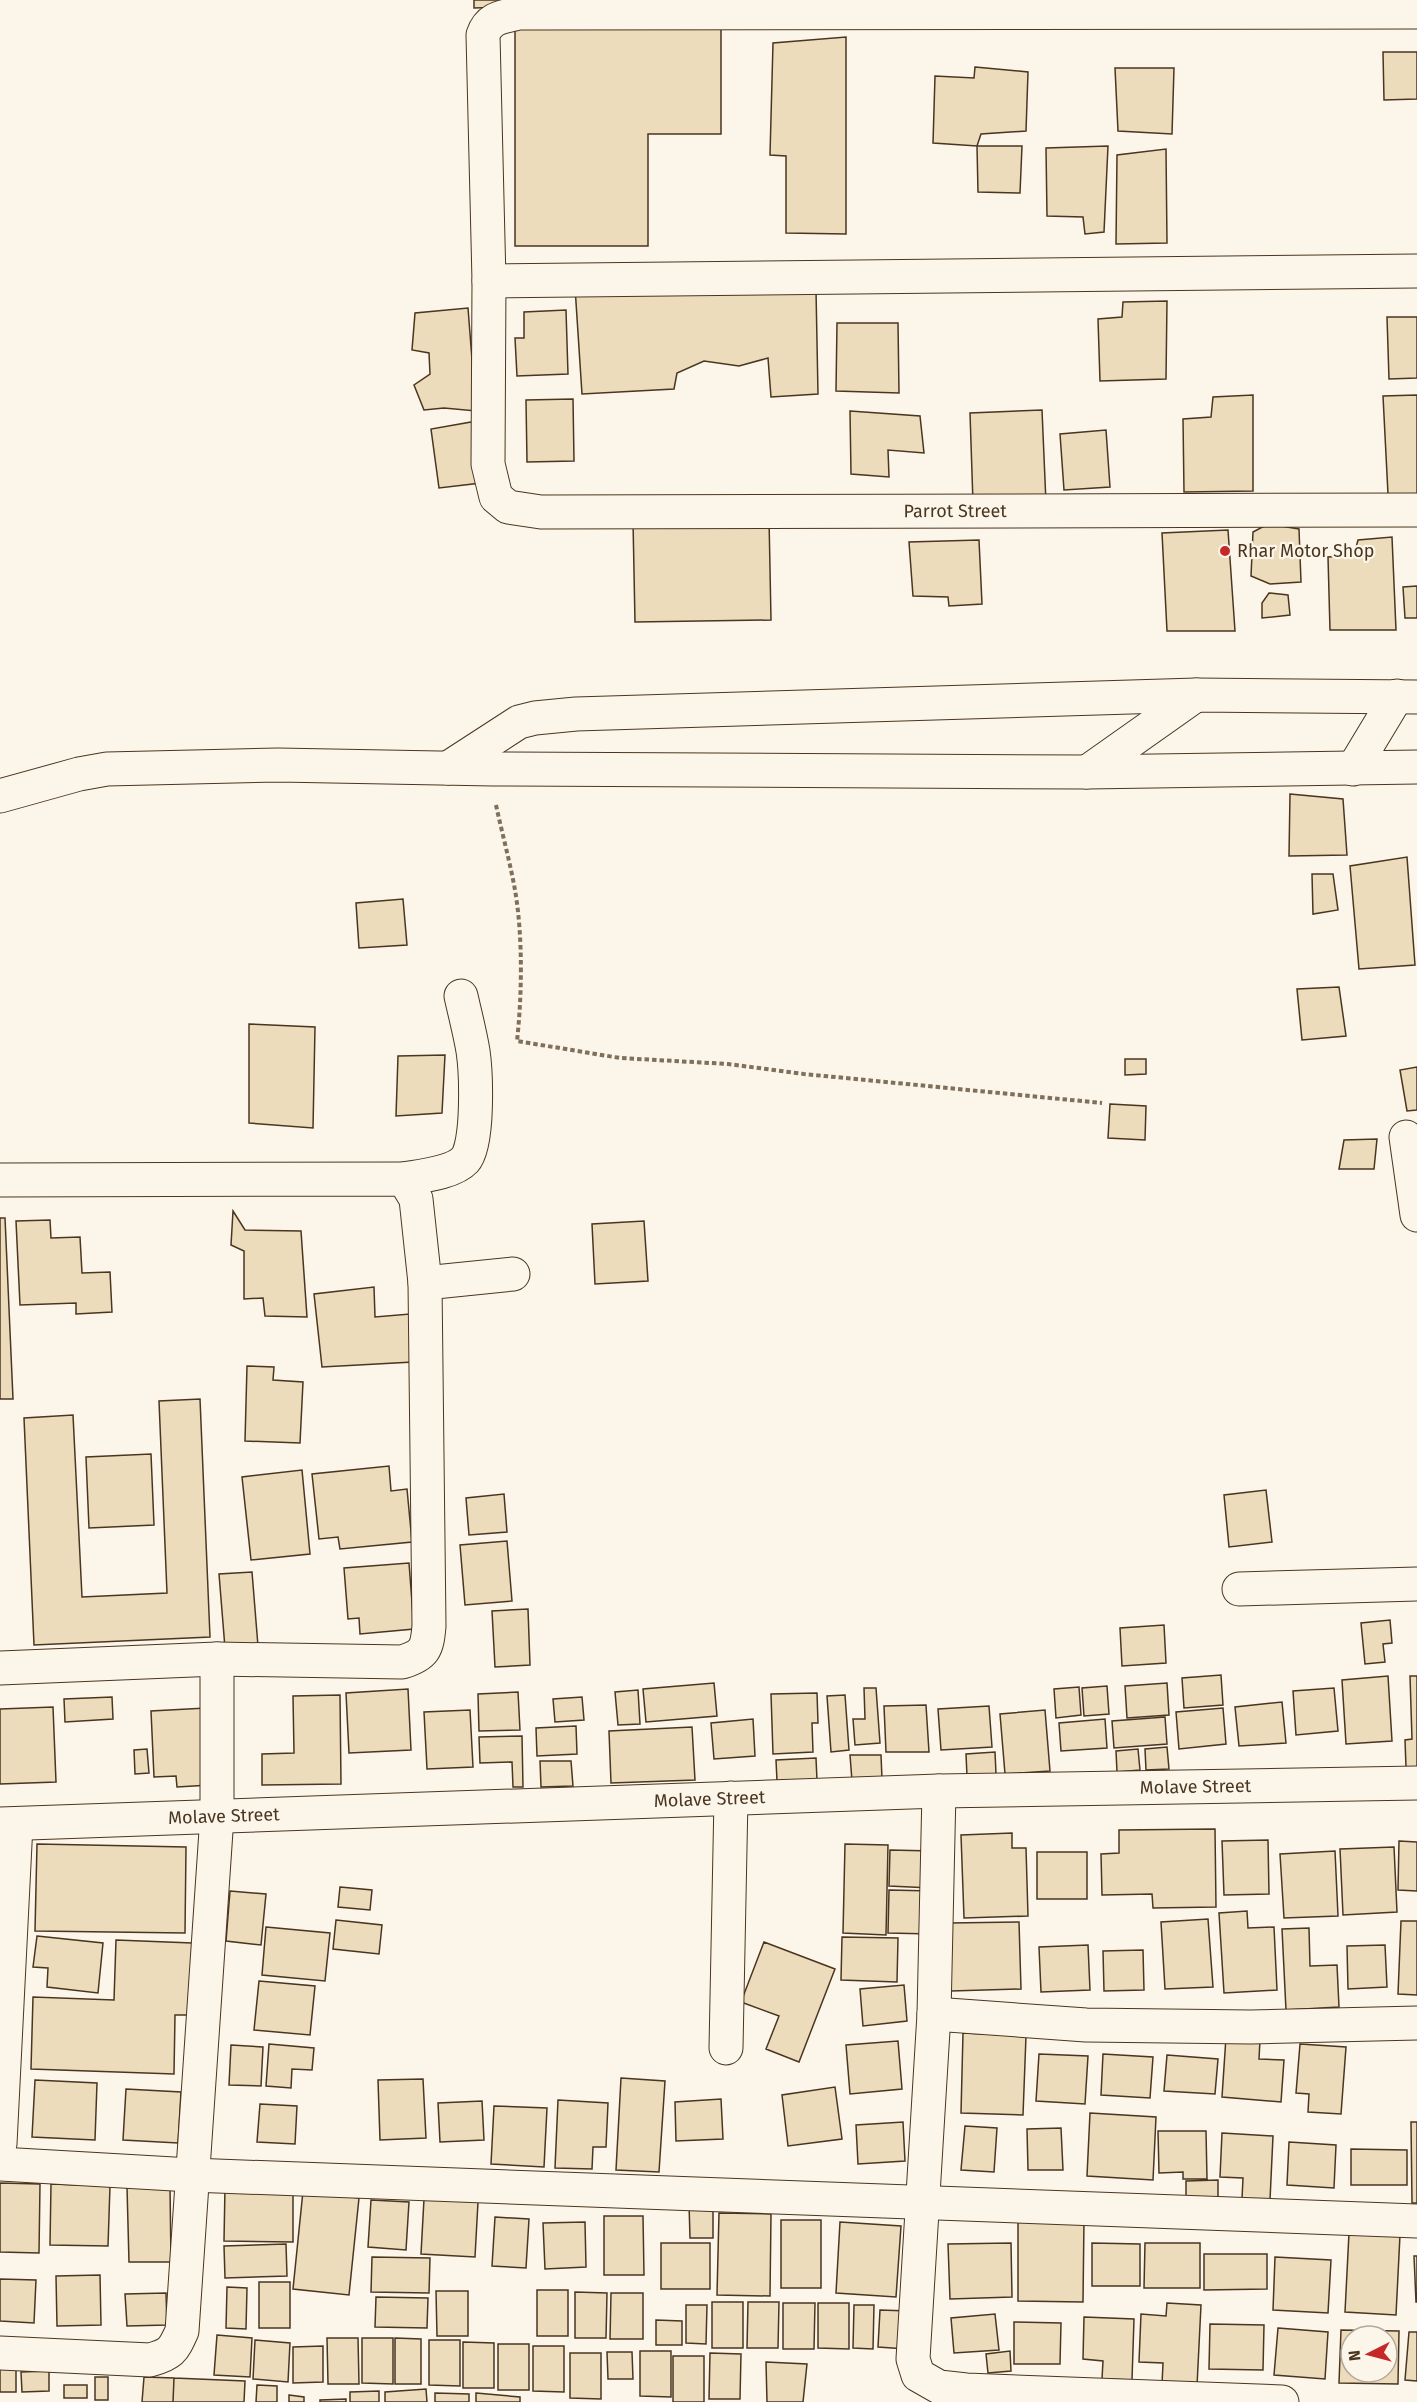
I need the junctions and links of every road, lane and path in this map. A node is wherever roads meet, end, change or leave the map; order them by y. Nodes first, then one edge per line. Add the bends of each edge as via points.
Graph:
1 (1417, 12) edge
2 (1417, 271) edge
3 (489, 281) junction
4 (1417, 510) edge
5 (1196, 695) junction
6 (1407, 697) edge
7 (508, 731) junction
8 (1417, 767) edge
9 (448, 768) junction
10 (493, 768) junction
11 (547, 768) junction
12 (1353, 769) junction
13 (1087, 772) junction
14 (0, 796) edge
15 (461, 996) dead end
16 (1102, 1103) dead end
17 (1406, 1137) dead end
18 (404, 1179) junction
19 (0, 1180) edge
20 (1417, 1215) edge
21 (513, 1274) dead end
22 (425, 1283) junction
23 (1417, 1584) edge
24 (1239, 1589) dead end
25 (217, 1659) junction
26 (0, 1668) edge
27 (1417, 1783) edge
28 (939, 1791) junction
29 (731, 1798) junction
30 (217, 1816) junction
31 (8, 1824) edge
32 (934, 2014) junction
33 (1417, 2022) edge
34 (726, 2048) dead end
35 (0, 2144) edge
36 (0, 2164) edge
37 (191, 2175) junction
38 (921, 2202) junction
39 (1417, 2221) edge
40 (0, 2353) edge
41 (1282, 2402) edge

1 - 3 street via 519,13 495,19 483,35
2 - 3 street
3 - 4 street, Parrot Street via 488,464 496,497 508,507 541,512
5 - 6 street
5 - 7 street via 576,714 519,722
5 - 13 street
6 - 12 street
7 - 9 street
7 - 11 street
8 - 12 street
9 - 10 street
9 - 14 street via 278,765 107,770
10 - 11 street
10 - 16 path via 495,800 515,890 518,923 517,1041 620,1058 728,1064
11 - 13 street
12 - 13 street
15 - 18 street via 473,1051 475,1111 471,1145 465,1160 439,1173
17 - 20 street
18 - 19 street
18 - 22 street via 416,1198
21 - 22 street
22 - 25 street via 428,1645 415,1658 402,1662
23 - 24 street
25 - 26 street
25 - 30 street
27 - 28 street, Molave Street
28 - 29 street, Molave Street
28 - 32 street
29 - 30 street, Molave Street
29 - 34 street
30 - 31 street, Molave Street
30 - 37 street
31 - 35 street
32 - 33 street via 1086,2025 1251,2027
32 - 38 street
36 - 37 street
37 - 38 street
37 - 40 street via 182,2331 174,2349 150,2360
38 - 39 street
38 - 41 street via 913,2359 918,2375 925,2380 939,2387 966,2390

